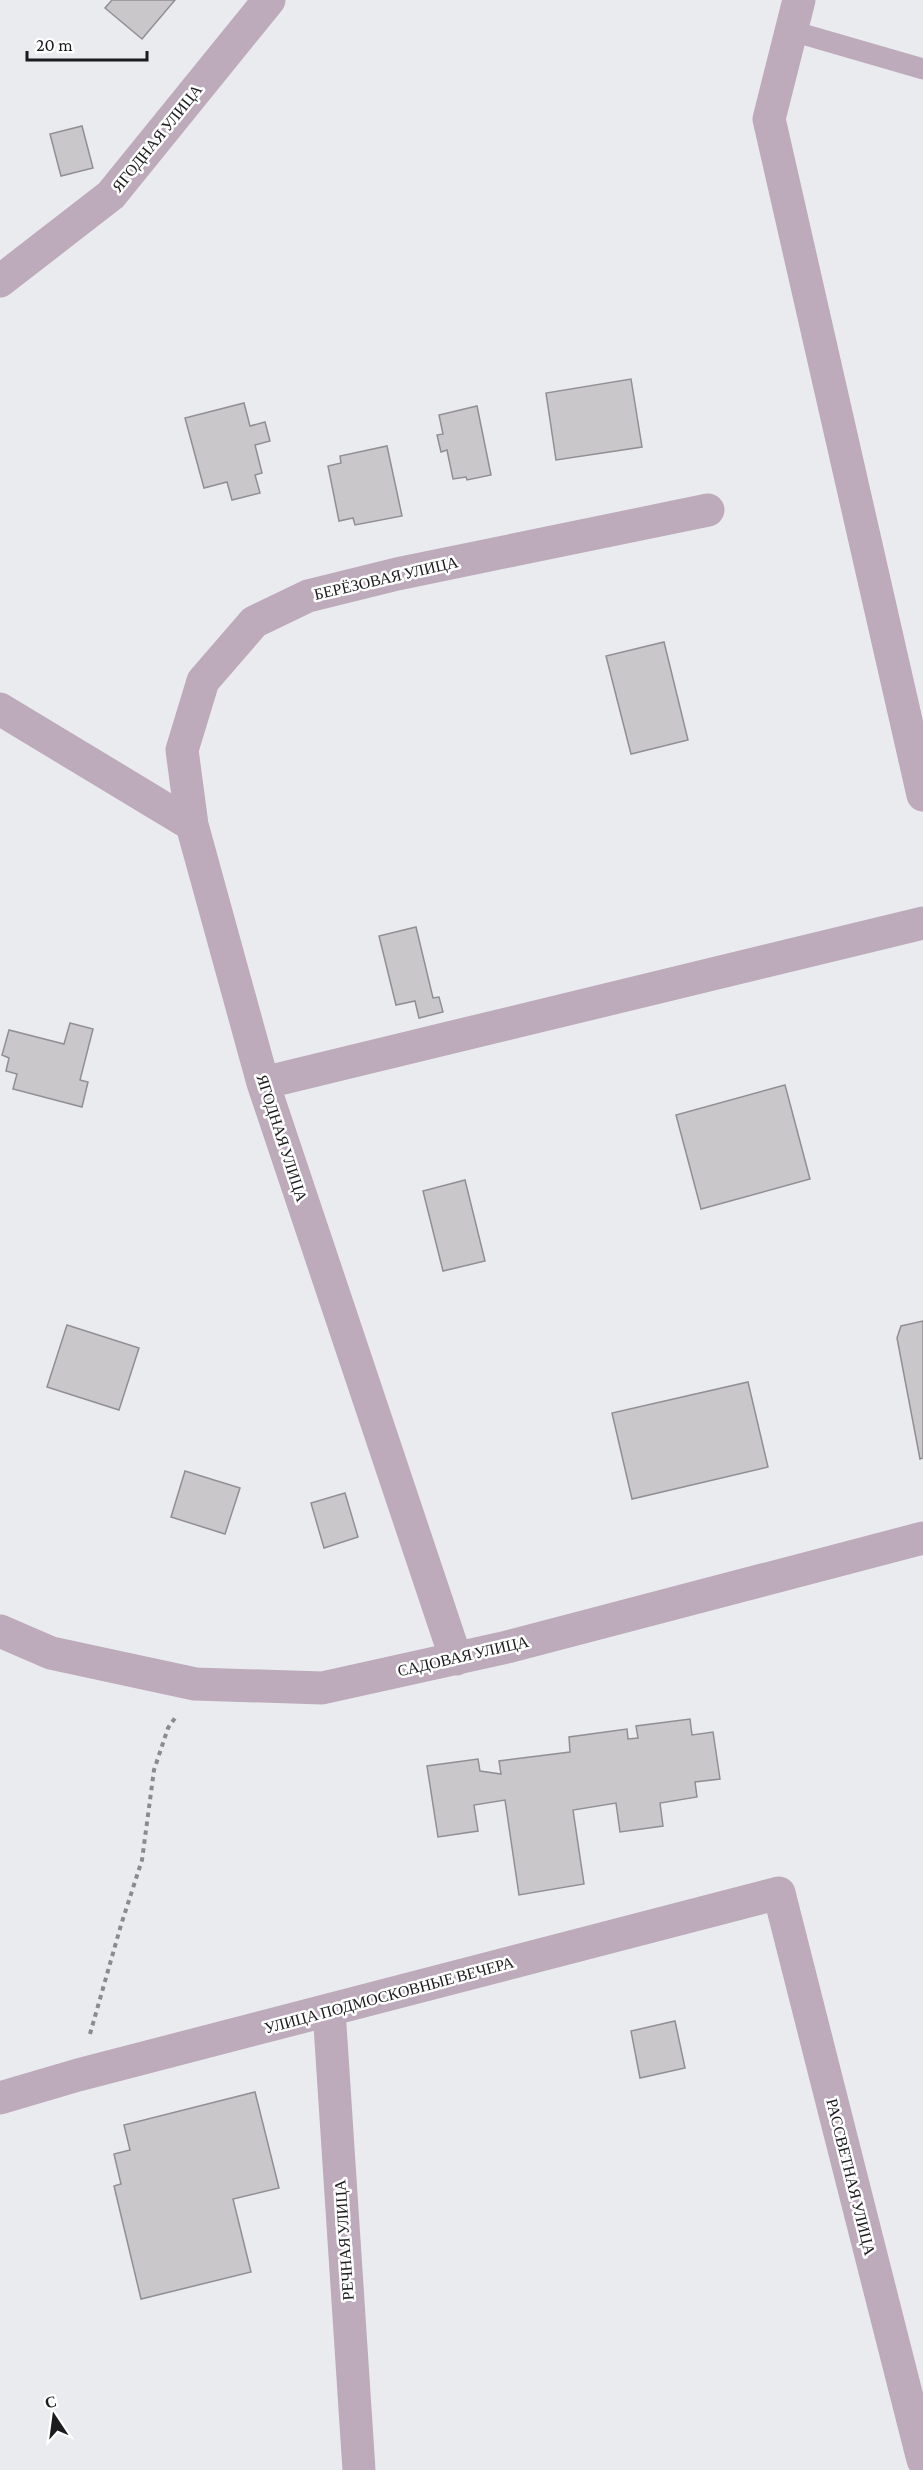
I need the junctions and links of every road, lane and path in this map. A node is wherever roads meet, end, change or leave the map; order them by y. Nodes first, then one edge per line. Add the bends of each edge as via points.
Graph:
1 (269, 0) edge
2 (799, 0) edge
3 (792, 32) junction
4 (923, 69) edge
5 (0, 281) edge
6 (708, 510) dead end
7 (0, 709) edge
8 (923, 795) edge
9 (192, 825) junction
10 (923, 923) edge
11 (263, 1083) junction
12 (923, 1538) edge
13 (0, 1631) edge
14 (456, 1659) junction
15 (195, 1684) junction
16 (779, 1893) joint
17 (329, 2010) junction
18 (78, 2075) junction
19 (0, 2098) edge
20 (923, 2460) edge
21 (359, 2470) edge

1 - 5 street, ЯГОДНАЯ УЛИЦА via 111,195
2 - 3 street
3 - 4 lane
3 - 8 street via 769,118
6 - 9 street, БЕРЁЗОВАЯ УЛИЦА via 397,574 308,596 254,622 203,681 182,750
7 - 9 street
9 - 11 street, ЯГОДНАЯ УЛИЦА
10 - 11 street
11 - 14 street, ЯГОДНАЯ УЛИЦА
12 - 14 street, САДОВАЯ УЛИЦА
13 - 15 street, САДОВАЯ УЛИЦА via 51,1653
14 - 15 street, САДОВАЯ УЛИЦА via 322,1688
15 - 18 path via 168,1728 154,1770 142,1860
16 - 17 street, УЛИЦА ПОДМОСКОВНЫЕ ВЕЧЕРА
16 - 20 street, РАССВЕТНАЯ УЛИЦА
17 - 18 street, УЛИЦА ПОДМОСКОВНЫЕ ВЕЧЕРА
17 - 21 street, РЕЧНАЯ УЛИЦА
18 - 19 street, УЛИЦА ПОДМОСКОВНЫЕ ВЕЧЕРА

